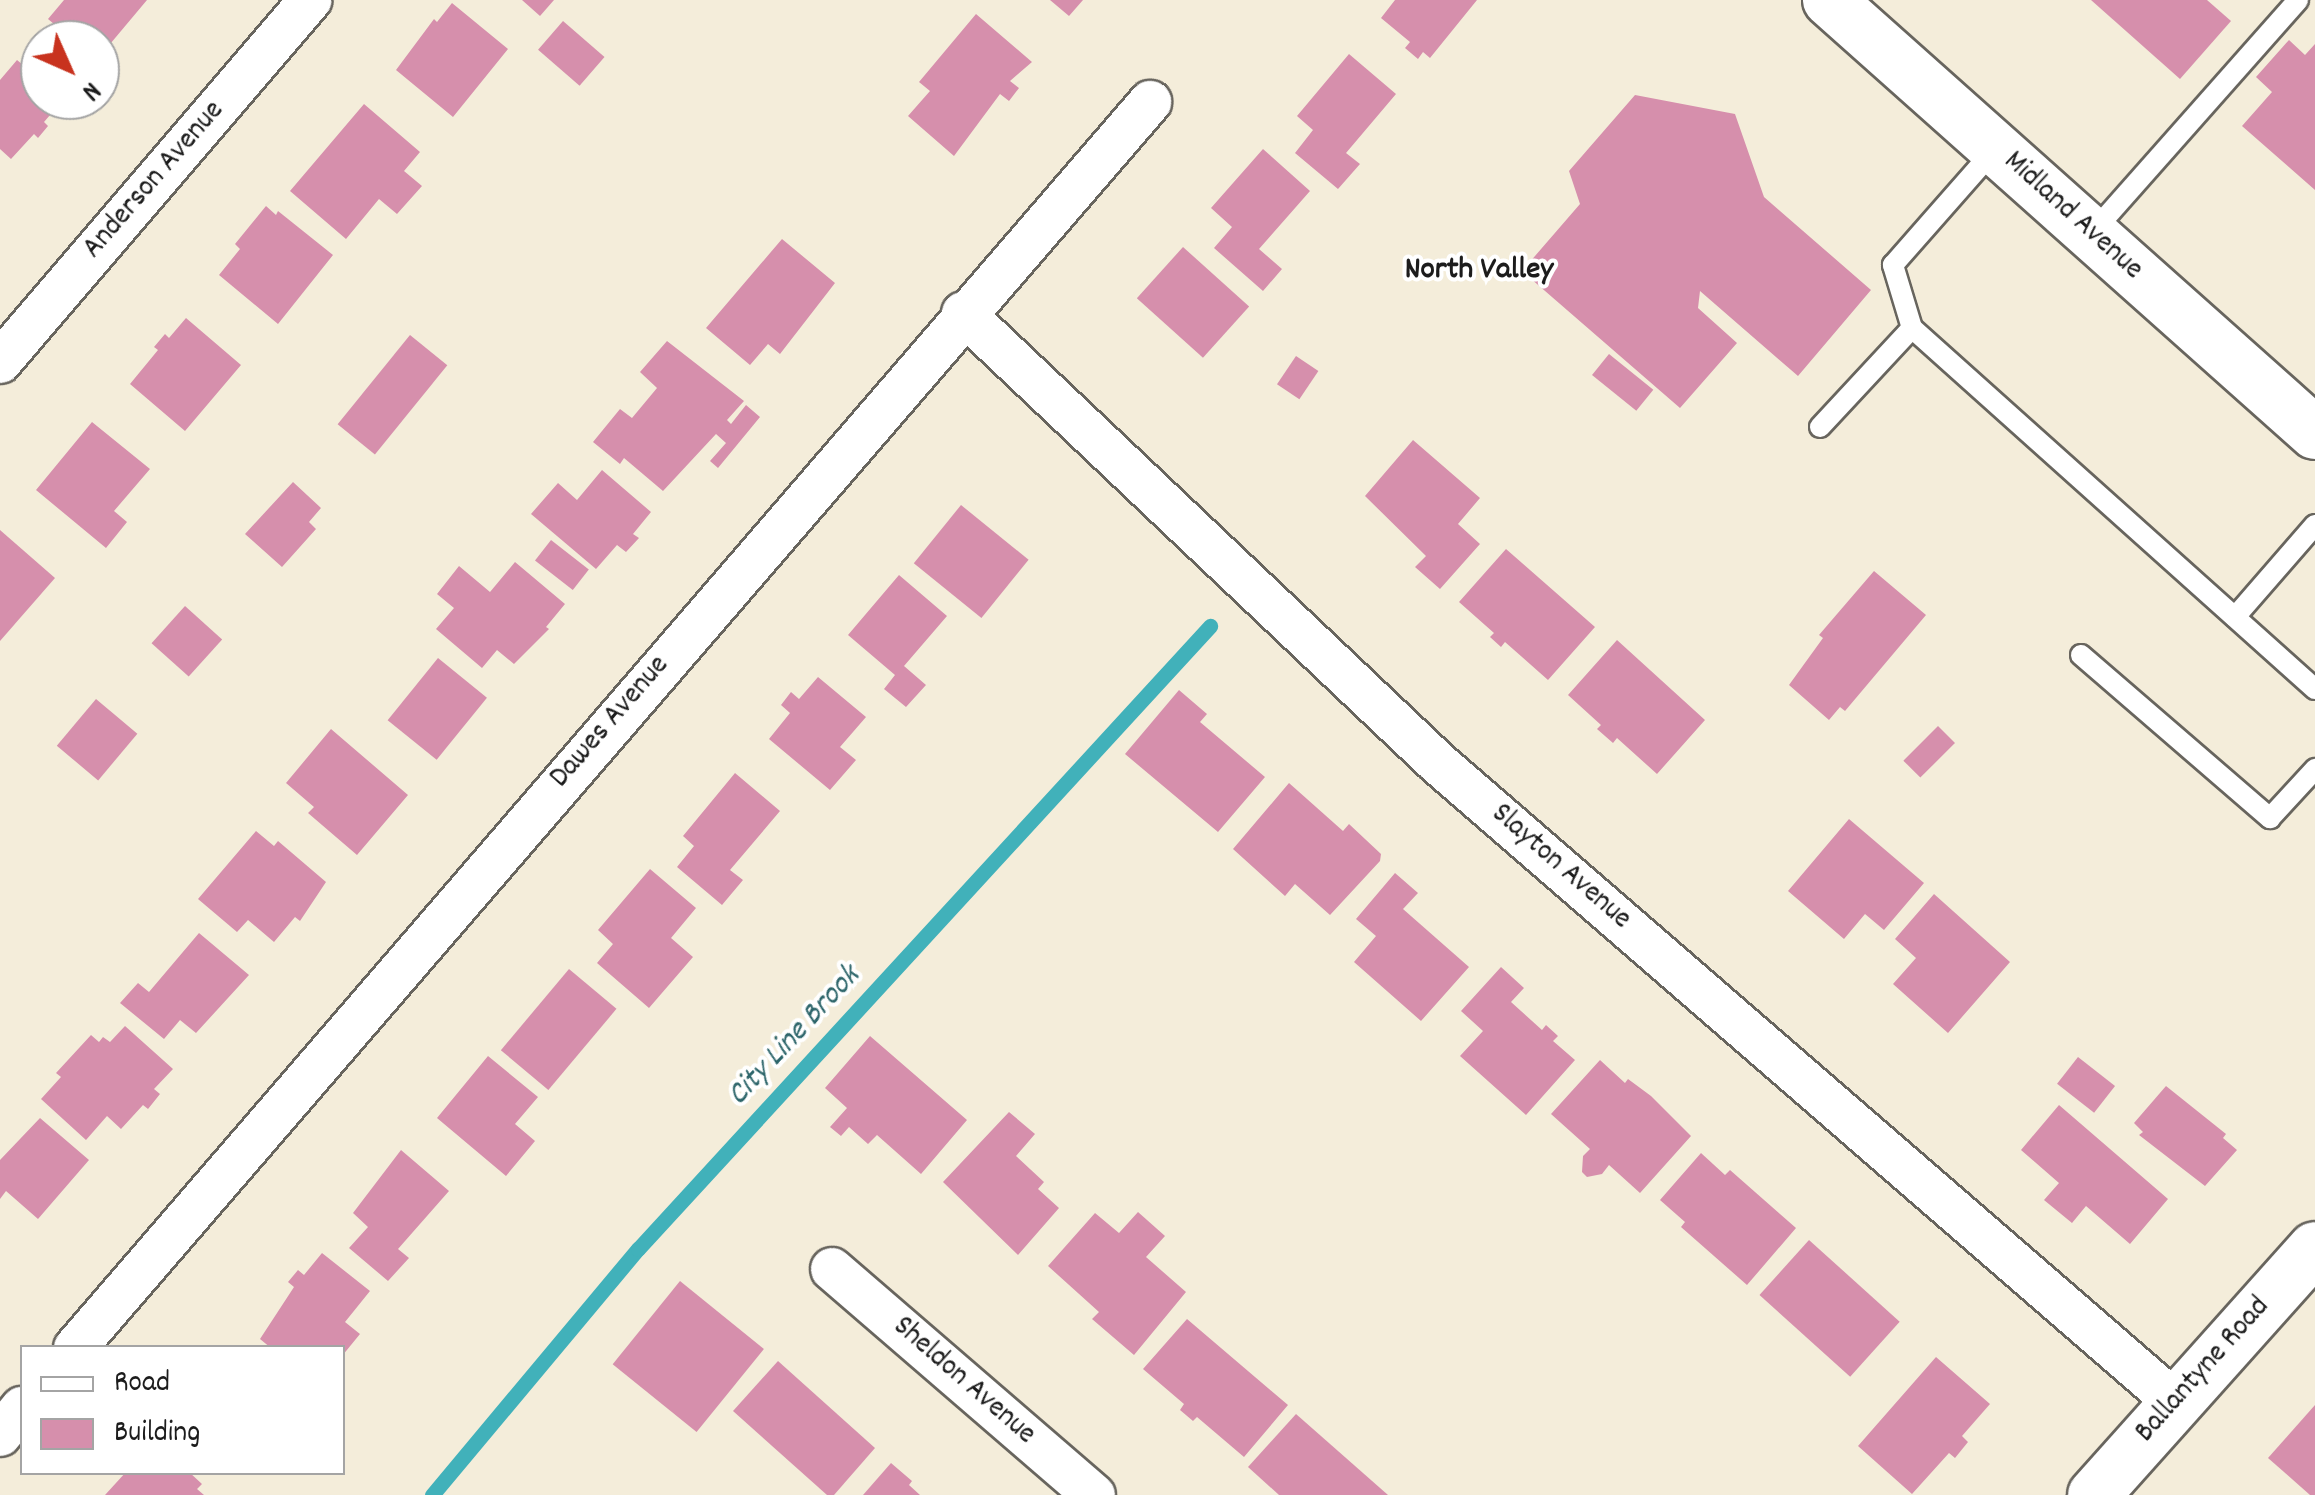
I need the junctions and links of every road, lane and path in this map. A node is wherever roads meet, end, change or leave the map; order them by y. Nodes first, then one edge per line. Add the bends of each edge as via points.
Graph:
1 (310, 0) edge
2 (1829, 0) edge
3 (2298, 0) edge
4 (1150, 102) dead end
5 (1995, 148) junction
6 (2091, 234) junction
7 (963, 313) junction
8 (1912, 328) junction
9 (0, 362) edge
10 (1820, 427) dead end
11 (2315, 433) edge
12 (2315, 525) edge
13 (2235, 617) junction
14 (2081, 654) dead end
15 (2315, 689) edge
16 (2315, 769) edge
17 (2315, 1248) edge
18 (832, 1270) dead end
19 (78, 1345) edge
20 (2175, 1402) junction
21 (20, 1410) edge
22 (0, 1434) edge
23 (1094, 1495) edge
24 (2094, 1495) edge

1 - 9 street, Anderson Avenue
2 - 5 street, Midland Avenue
3 - 6 lane
4 - 7 street, Dawes Avenue
5 - 6 street, Midland Avenue
5 - 8 lane via 1893,265
6 - 11 street, Midland Avenue
7 - 19 street, Dawes Avenue
7 - 20 street, Slayton Avenue via 1440,764
8 - 10 lane
8 - 13 lane
12 - 13 lane
13 - 15 lane
14 - 16 lane via 2270,818
17 - 20 street, Ballantyne Road
18 - 23 street, Sheldon Avenue
20 - 24 street, Ballantyne Road
21 - 22 street

